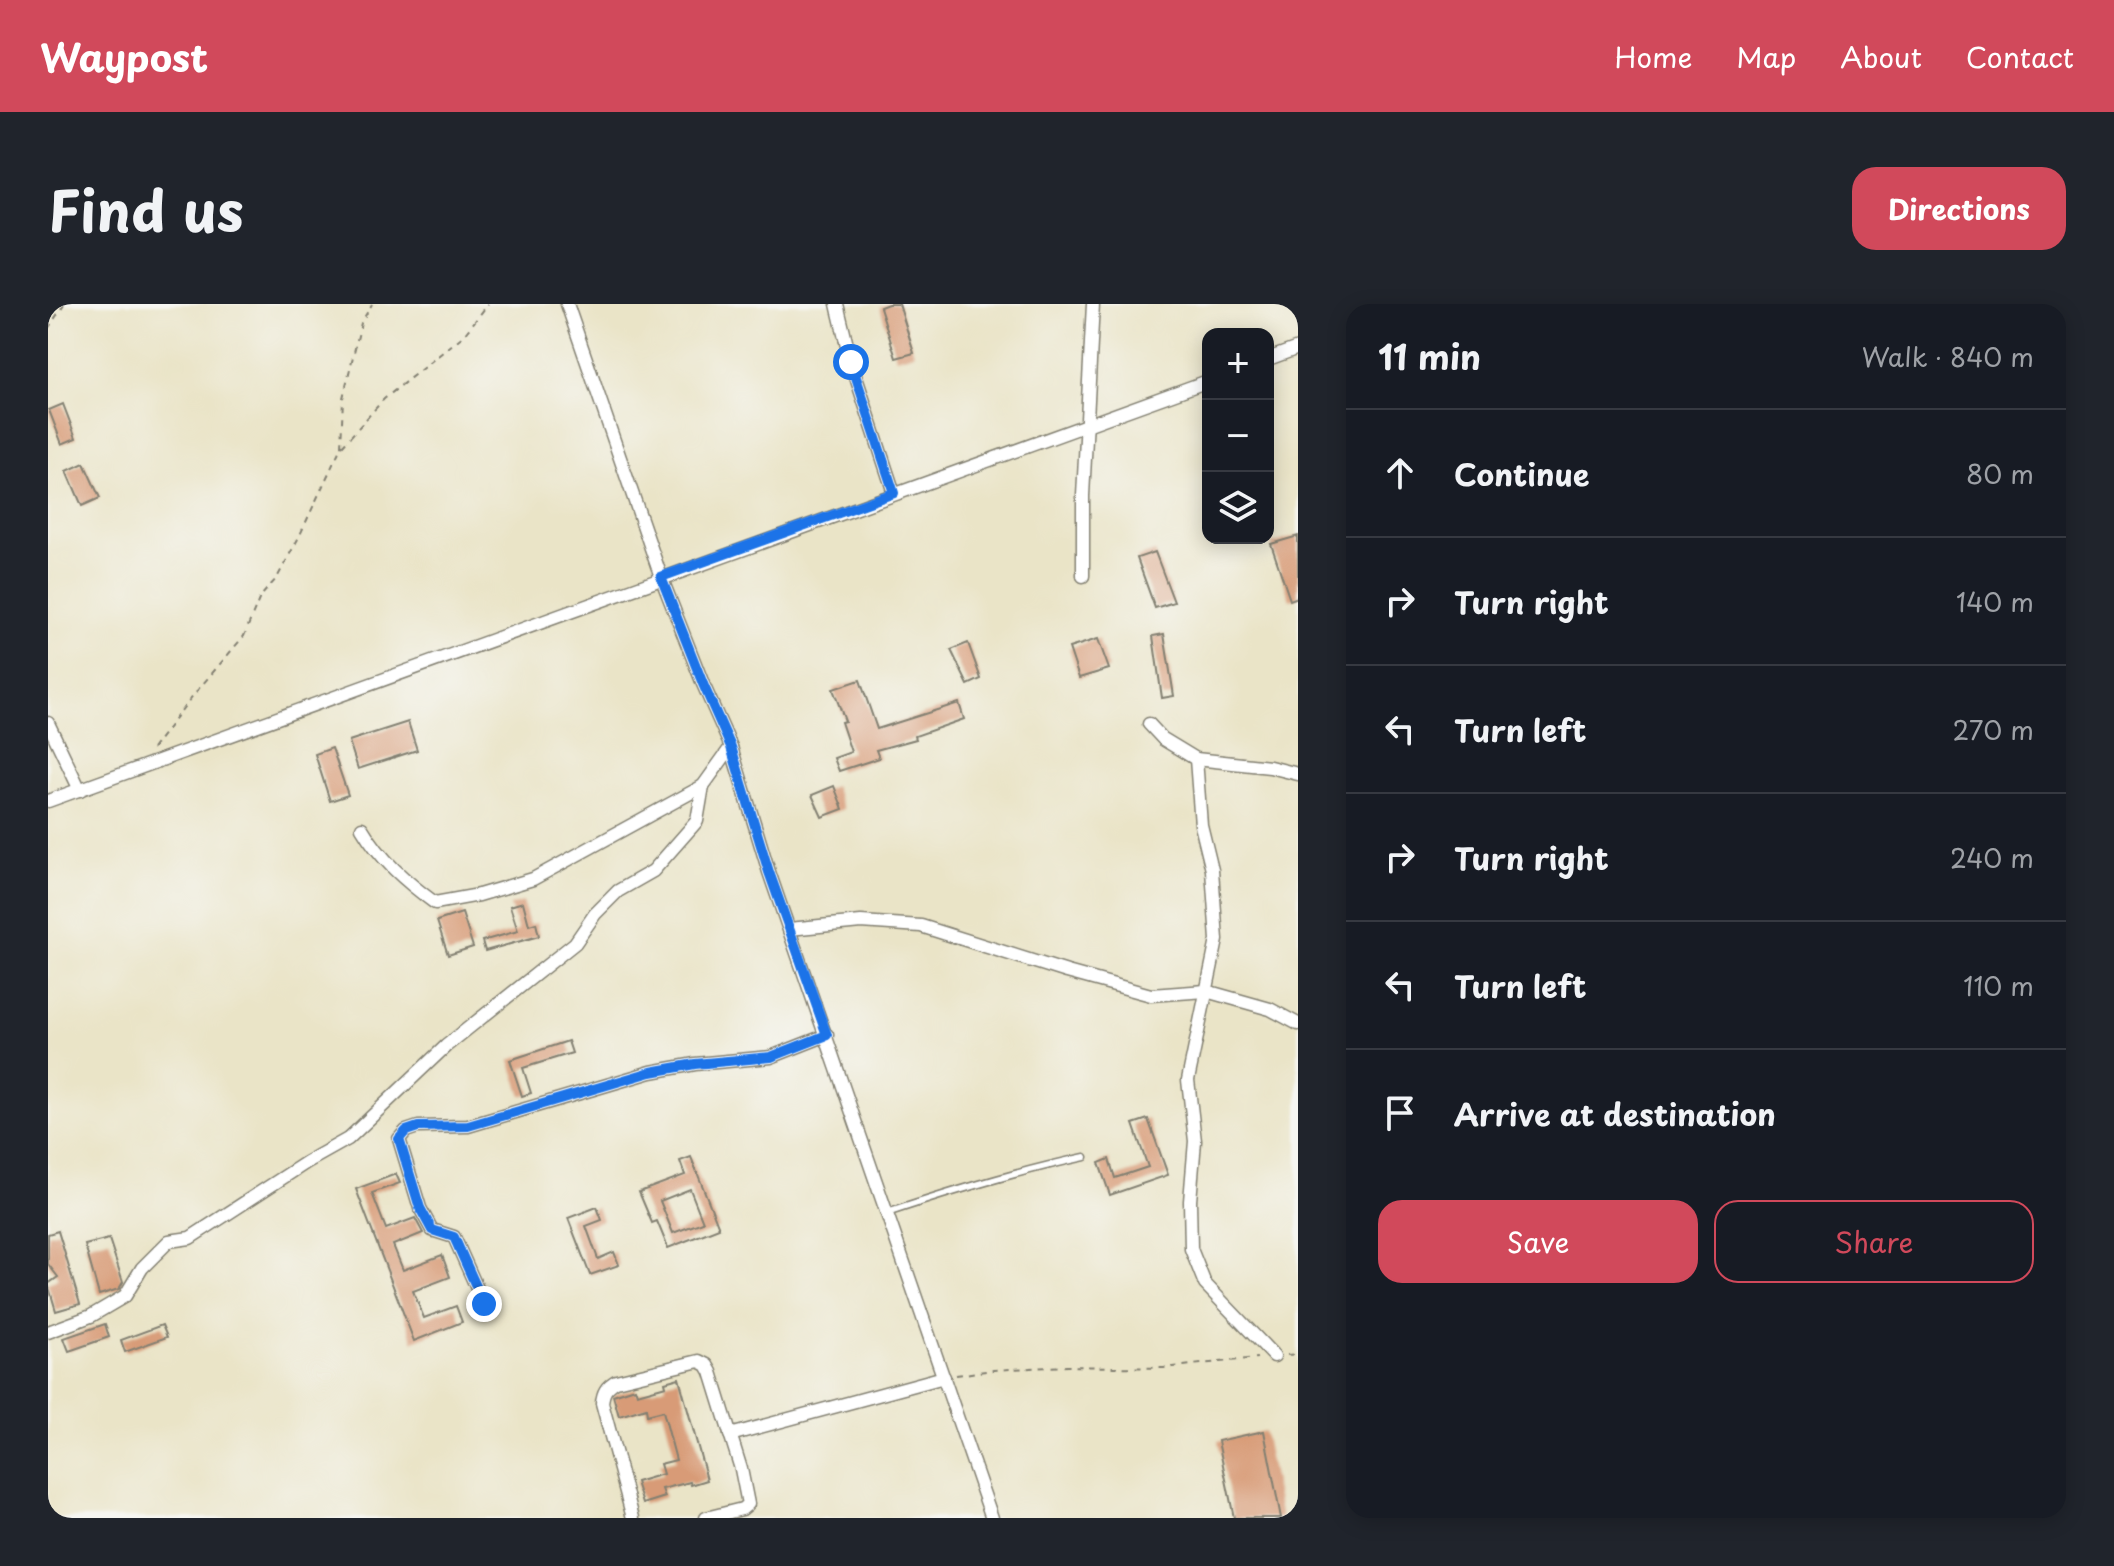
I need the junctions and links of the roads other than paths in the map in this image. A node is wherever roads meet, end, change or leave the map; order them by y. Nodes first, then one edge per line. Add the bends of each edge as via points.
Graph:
1 (567, 304) edge
2 (837, 304) edge
3 (1093, 304) edge
4 (1298, 348) edge
5 (1274, 357) edge
6 (1202, 383) edge
7 (1087, 424) junction
8 (894, 493) junction
9 (1083, 576) dead end
10 (661, 577) junction
11 (48, 723) edge
12 (1149, 724) dead end
13 (731, 747) junction
14 (1196, 759) junction
15 (1298, 774) edge
16 (703, 786) junction
17 (80, 790) junction
18 (49, 802) edge
19 (362, 828) dead end
20 (789, 929) junction
21 (1206, 991) junction
22 (1298, 1024) edge
23 (827, 1035) junction
24 (1085, 1157) dead end
25 (887, 1213) junction
26 (484, 1304) dead end
27 (48, 1332) edge
28 (1274, 1356) road end
29 (944, 1377) junction
30 (730, 1435) junction
31 (633, 1518) edge
32 (706, 1518) edge
33 (992, 1518) edge

1 - 10 street
2 - 8 street
3 - 7 street
4 - 5 street
6 - 7 street
7 - 8 street
7 - 9 street
8 - 10 street
10 - 13 street
10 - 17 street
11 - 17 street
12 - 14 street
13 - 16 street
13 - 20 street
14 - 15 street
14 - 21 street via 1217,940
16 - 19 street via 533,879 435,903 402,879
16 - 27 street via 697,821 653,871 618,891 575,943 446,1046 348,1139 190,1238 169,1241 142,1268 125,1296
17 - 18 street
20 - 21 street via 861,922 921,926 1151,995
20 - 23 street
21 - 22 street via 1270,1009
21 - 28 street via 1188,1080 1195,1141 1191,1249 1205,1284
23 - 25 street
23 - 26 street via 771,1057 651,1072 468,1126 406,1131 399,1139 420,1208 432,1230 454,1237
24 - 25 lane
25 - 29 street
29 - 30 street
29 - 33 street
30 - 31 street via 711,1372 699,1361 607,1386 602,1403
30 - 32 street via 748,1504

